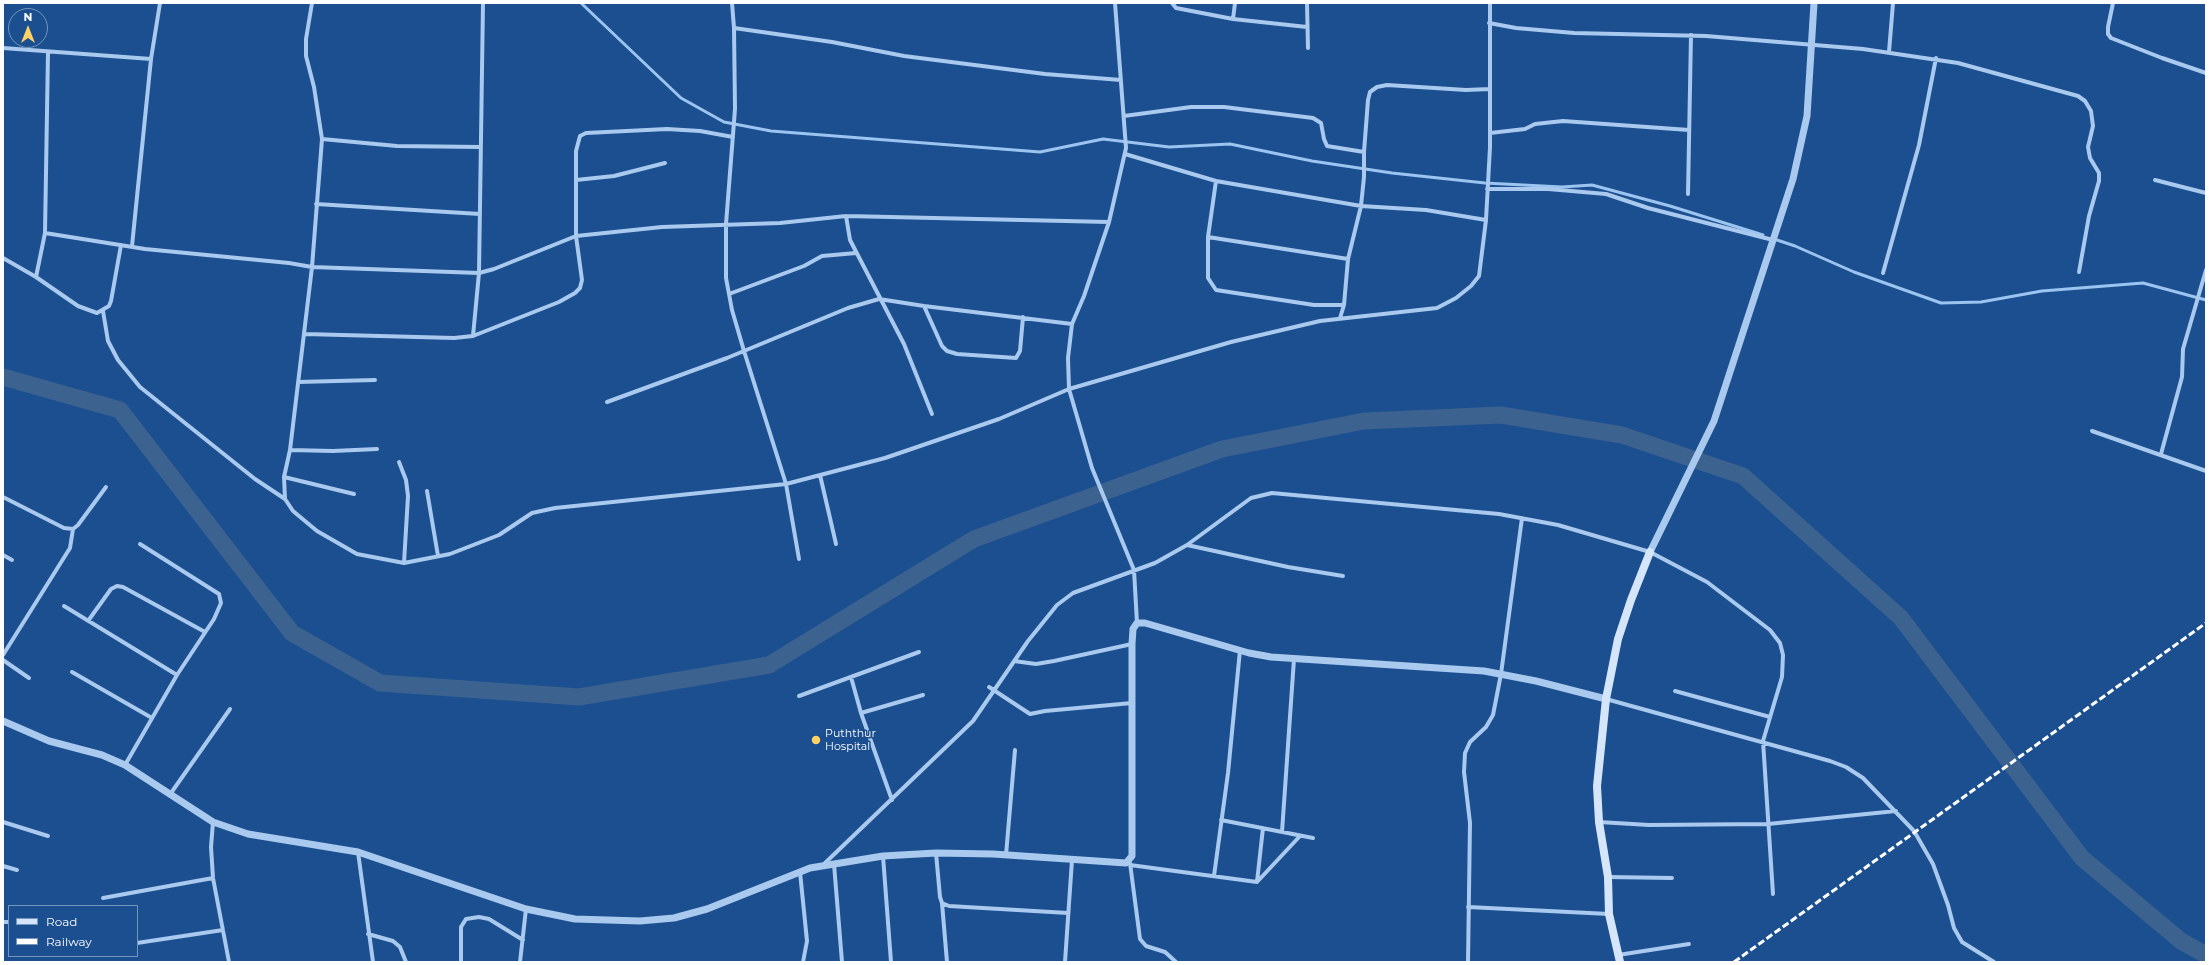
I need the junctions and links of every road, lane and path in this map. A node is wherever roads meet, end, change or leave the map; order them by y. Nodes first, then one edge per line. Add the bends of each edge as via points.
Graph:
1 (160, 3) edge
2 (312, 3) edge
3 (483, 3) edge
4 (732, 3) edge
5 (1114, 3) edge
6 (1172, 3) edge
7 (1235, 3) edge
8 (1307, 3) edge
9 (1490, 3) edge
10 (1814, 3) edge
11 (1893, 3) edge
12 (2113, 3) edge
13 (1233, 19) junction
14 (1489, 23) junction
15 (734, 28) junction
16 (1307, 28) junction
17 (1691, 35) junction
18 (1812, 46) junction
19 (3, 48) edge
20 (1308, 48) dead end
21 (48, 52) junction
22 (1889, 52) junction
23 (1936, 58) junction
24 (151, 59) junction
25 (2206, 73) edge
26 (1121, 80) junction
27 (1490, 89) junction
28 (1124, 116) junction
29 (1689, 130) junction
30 (1490, 133) junction
31 (733, 137) junction
32 (322, 139) junction
33 (480, 147) junction
34 (1364, 152) junction
35 (1125, 154) junction
36 (665, 163) dead end
37 (576, 180) junction
38 (2155, 180) dead end
39 (1216, 182) junction
40 (1487, 191) junction
41 (2206, 193) edge
42 (1688, 194) dead end
43 (316, 204) junction
44 (1360, 206) junction
45 (480, 214) junction
46 (846, 216) junction
47 (1486, 220) junction
48 (1109, 222) junction
49 (726, 224) junction
50 (45, 233) junction
51 (576, 236) junction
52 (1208, 238) junction
53 (1773, 240) junction
54 (120, 245) junction
55 (132, 246) junction
56 (856, 253) junction
57 (3, 258) edge
58 (1348, 259) junction
59 (312, 267) junction
60 (2206, 270) edge
61 (2079, 272) dead end
62 (479, 273) junction
63 (1883, 273) dead end
64 (36, 277) junction
65 (729, 294) junction
66 (879, 299) junction
67 (1344, 305) junction
68 (924, 306) junction
69 (103, 311) junction
70 (1023, 317) junction
71 (1340, 318) junction
72 (1072, 324) junction
73 (305, 334) junction
74 (473, 336) junction
75 (744, 351) junction
76 (375, 380) dead end
77 (298, 382) junction
78 (1069, 389) junction
79 (607, 402) dead end
80 (932, 414) dead end
81 (2092, 430) dead end
82 (377, 449) dead end
83 (290, 450) junction
84 (2161, 454) junction
85 (399, 462) dead end
86 (2206, 471) edge
87 (820, 475) junction
88 (284, 477) junction
89 (786, 484) junction
90 (106, 487) dead end
91 (427, 491) dead end
92 (354, 494) dead end
93 (3, 497) edge
94 (285, 499) junction
95 (1522, 518) junction
96 (73, 529) junction
97 (140, 544) dead end
98 (836, 544) dead end
99 (1187, 545) junction
100 (1650, 552) junction
101 (3, 555) edge
102 (438, 556) junction
103 (799, 559) dead end
104 (12, 560) dead end
105 (404, 563) junction
106 (1134, 570) junction
107 (1343, 576) dead end
108 (64, 606) dead end
109 (88, 621) junction
110 (1137, 623) junction
111 (205, 632) junction
112 (1132, 644) junction
113 (1240, 650) junction
114 (919, 652) dead end
115 (3, 655) edge
116 (1294, 659) junction
117 (3, 660) edge
118 (1014, 661) junction
119 (72, 672) dead end
120 (1501, 674) junction
121 (177, 675) junction
122 (851, 676) junction
123 (29, 678) dead end
124 (989, 687) dead end
125 (994, 691) junction
126 (1675, 691) dead end
127 (923, 695) dead end
128 (799, 696) dead end
129 (1606, 699) junction
130 (1132, 703) junction
131 (230, 709) dead end
132 (861, 713) junction
133 (1770, 717) junction
134 (152, 718) junction
135 (3, 721) edge
136 (1763, 741) junction
137 (1015, 750) dead end
138 (125, 765) junction
139 (171, 793) junction
140 (892, 800) junction
141 (1896, 811) junction
142 (1221, 820) junction
143 (3, 822) edge
144 (213, 822) junction
145 (1599, 822) junction
146 (1768, 824) junction
147 (1263, 828) junction
148 (1282, 832) junction
149 (48, 836) dead end
150 (1300, 836) junction
151 (1313, 838) dead end
152 (358, 852) junction
153 (936, 853) junction
154 (1006, 855) junction
155 (883, 856) junction
156 (1072, 860) junction
157 (1130, 863) junction
158 (834, 864) junction
159 (3, 866) edge
160 (823, 866) junction
161 (17, 870) dead end
162 (800, 872) junction
163 (1214, 876) junction
164 (1608, 877) junction
165 (213, 878) junction
166 (1672, 878) dead end
167 (1257, 882) junction
168 (1773, 894) dead end
169 (103, 898) dead end
170 (942, 903) junction
171 (1468, 907) junction
172 (526, 909) junction
173 (1068, 913) junction
174 (1609, 914) junction
175 (223, 930) junction
176 (368, 934) junction
177 (523, 940) junction
178 (138, 943) edge
179 (1689, 944) dead end
180 (1619, 958) edge
181 (229, 962) edge
182 (373, 962) edge
183 (406, 962) edge
184 (461, 962) edge
185 (520, 962) edge
186 (803, 962) edge
187 (842, 962) edge
188 (891, 962) edge
189 (947, 962) edge
190 (1065, 962) edge
191 (1176, 962) edge
192 (1468, 962) edge
193 (1994, 962) edge

1 - 24 street
2 - 32 street via 306,56
3 - 33 street
4 - 15 street
5 - 26 street
6 - 13 street via 1176,8
7 - 13 street
8 - 16 street
9 - 14 street
10 - 18 street
11 - 22 street
12 - 25 street via 2108,26 2111,38
13 - 16 street
14 - 17 street via 1574,33
14 - 27 street
15 - 26 street via 832,42 904,56 1045,74
15 - 31 street
16 - 20 street
17 - 18 street
17 - 29 street
18 - 22 street
18 - 53 street via 1807,116 1793,179
19 - 21 street
21 - 24 street
21 - 50 street
22 - 23 street
23 - 61 street via 2078,96 2085,101 2091,111 2093,126 2088,147 2090,158 2099,173 2099,181 2089,216
23 - 63 street via 1919,145
24 - 55 street
26 - 28 street
27 - 30 street
27 - 34 street via 1387,85 1377,87 1370,92 1368,100
28 - 34 street via 1191,107 1224,107 1314,118 1321,122 1327,146
28 - 35 street
29 - 30 street via 1563,122 1535,124 1519,130
29 - 42 street
30 - 40 street
31 - 37 street via 667,129 586,133 580,136 577,143
31 - 49 street
32 - 33 street via 397,146
32 - 43 street
33 - 45 street
34 - 44 street
35 - 39 street
35 - 48 street
36 - 37 street via 614,176
37 - 51 street
38 - 41 street
39 - 44 street
39 - 52 street
40 - 47 street
40 - 53 street via 1548,189 1606,194 1648,208
43 - 45 street
43 - 59 street
44 - 47 street via 1426,210
44 - 58 street
45 - 62 street
46 - 48 street
46 - 49 street via 780,223
46 - 56 street via 850,240
47 - 71 street via 1479,276 1456,298 1437,308
48 - 72 street
49 - 51 street via 662,227
49 - 65 street via 726,278
50 - 54 street
50 - 64 street
51 - 62 street
51 - 74 street via 582,280 580,288 575,293 560,302
52 - 58 street
52 - 67 street via 1208,278 1216,290 1314,305
53 - 100 street via 1714,421
54 - 55 street
54 - 69 street via 111,301
55 - 59 street
56 - 65 street via 822,256 804,266
56 - 66 street
57 - 64 street
58 - 67 street
59 - 62 street
59 - 73 street
60 - 84 street via 2184,349 2177,400
62 - 74 street
64 - 69 street via 87,311
65 - 75 street
66 - 68 street
66 - 75 street via 848,308
66 - 80 street via 904,344
67 - 71 street
68 - 70 street
68 - 70 street via 942,346 947,351 957,354 1016,358 1020,351
69 - 94 street via 108,341 118,360 140,387 255,479
70 - 72 street
71 - 78 street via 1231,342
72 - 78 street via 1068,358
73 - 74 street via 454,338
73 - 77 street
75 - 79 street
75 - 89 street
76 - 77 street
77 - 83 street
78 - 87 street via 999,419 885,458
78 - 106 street via 1107,504
81 - 84 street via 2123,443
82 - 83 street
83 - 88 street
84 - 86 street
85 - 105 street via 406,480 408,496
87 - 89 street
87 - 98 street
88 - 92 street
88 - 94 street
89 - 102 street via 555,508 532,513 499,535 450,554
89 - 103 street
90 - 96 street
91 - 102 street
93 - 96 street via 64,528
94 - 105 street via 293,511 318,531 357,554
95 - 99 street via 1272,493 1251,498
95 - 100 street via 1558,525
95 - 120 street
96 - 115 street via 70,548
97 - 111 street via 219,594 219,610
99 - 106 street via 1154,563
99 - 107 street
100 - 129 main road via 1618,639
100 - 133 street via 1707,582 1770,630 1780,643 1783,655 1782,677
101 - 104 street
102 - 105 street
106 - 110 street
106 - 118 street via 1073,593 1057,604
108 - 109 street
109 - 111 street via 111,589 117,586
109 - 121 street
110 - 112 street via 1133,629
110 - 113 street via 1145,622
111 - 121 street
112 - 118 street via 1036,664
112 - 130 street
113 - 116 street
113 - 142 street
114 - 122 street
116 - 120 street via 1456,668
116 - 148 street
117 - 123 street
118 - 125 street
119 - 134 street
120 - 129 street
120 - 171 street via 1493,715 1486,727 1470,742 1465,753 1464,772 1470,823
121 - 134 street
122 - 128 street
122 - 132 street
124 - 125 street
125 - 130 street via 1030,714
125 - 140 street via 973,721
126 - 133 street
127 - 132 street
129 - 136 street
129 - 145 main road via 1598,786
130 - 157 street
131 - 139 street
132 - 140 street
133 - 136 street
134 - 138 street
135 - 138 street via 49,741 102,755
136 - 141 street via 1846,767 1863,778
136 - 146 street
137 - 154 street
138 - 139 street
139 - 144 street
140 - 160 street
141 - 146 street
141 - 193 street via 1914,831 1933,864 1954,928 1962,942
142 - 147 street
142 - 163 street
143 - 149 street
144 - 152 street via 248,834
144 - 165 street via 210,847
145 - 146 street via 1649,825
145 - 164 main road
146 - 168 street
147 - 148 street
147 - 167 street
148 - 150 street
150 - 151 street
150 - 167 street
152 - 172 street
152 - 176 street
153 - 154 street
153 - 155 street
153 - 170 street
154 - 156 street
155 - 158 street
155 - 188 street
156 - 157 street
156 - 173 street
157 - 163 street
157 - 191 street via 1140,939 1146,946 1165,952
158 - 160 street
158 - 187 street
159 - 161 street
160 - 162 street
162 - 172 street via 707,909 674,918 640,921 575,919
162 - 186 street via 807,941
163 - 167 street
164 - 166 street
164 - 174 main road
165 - 169 street
165 - 175 street
170 - 173 street via 981,909
170 - 189 street
171 - 174 street
171 - 192 street
172 - 177 street
173 - 190 street
174 - 180 main road
175 - 178 street
175 - 181 street
176 - 182 street
176 - 183 street via 393,941 400,947
177 - 184 street via 489,919 466,919 461,927
177 - 185 street
179 - 180 street

